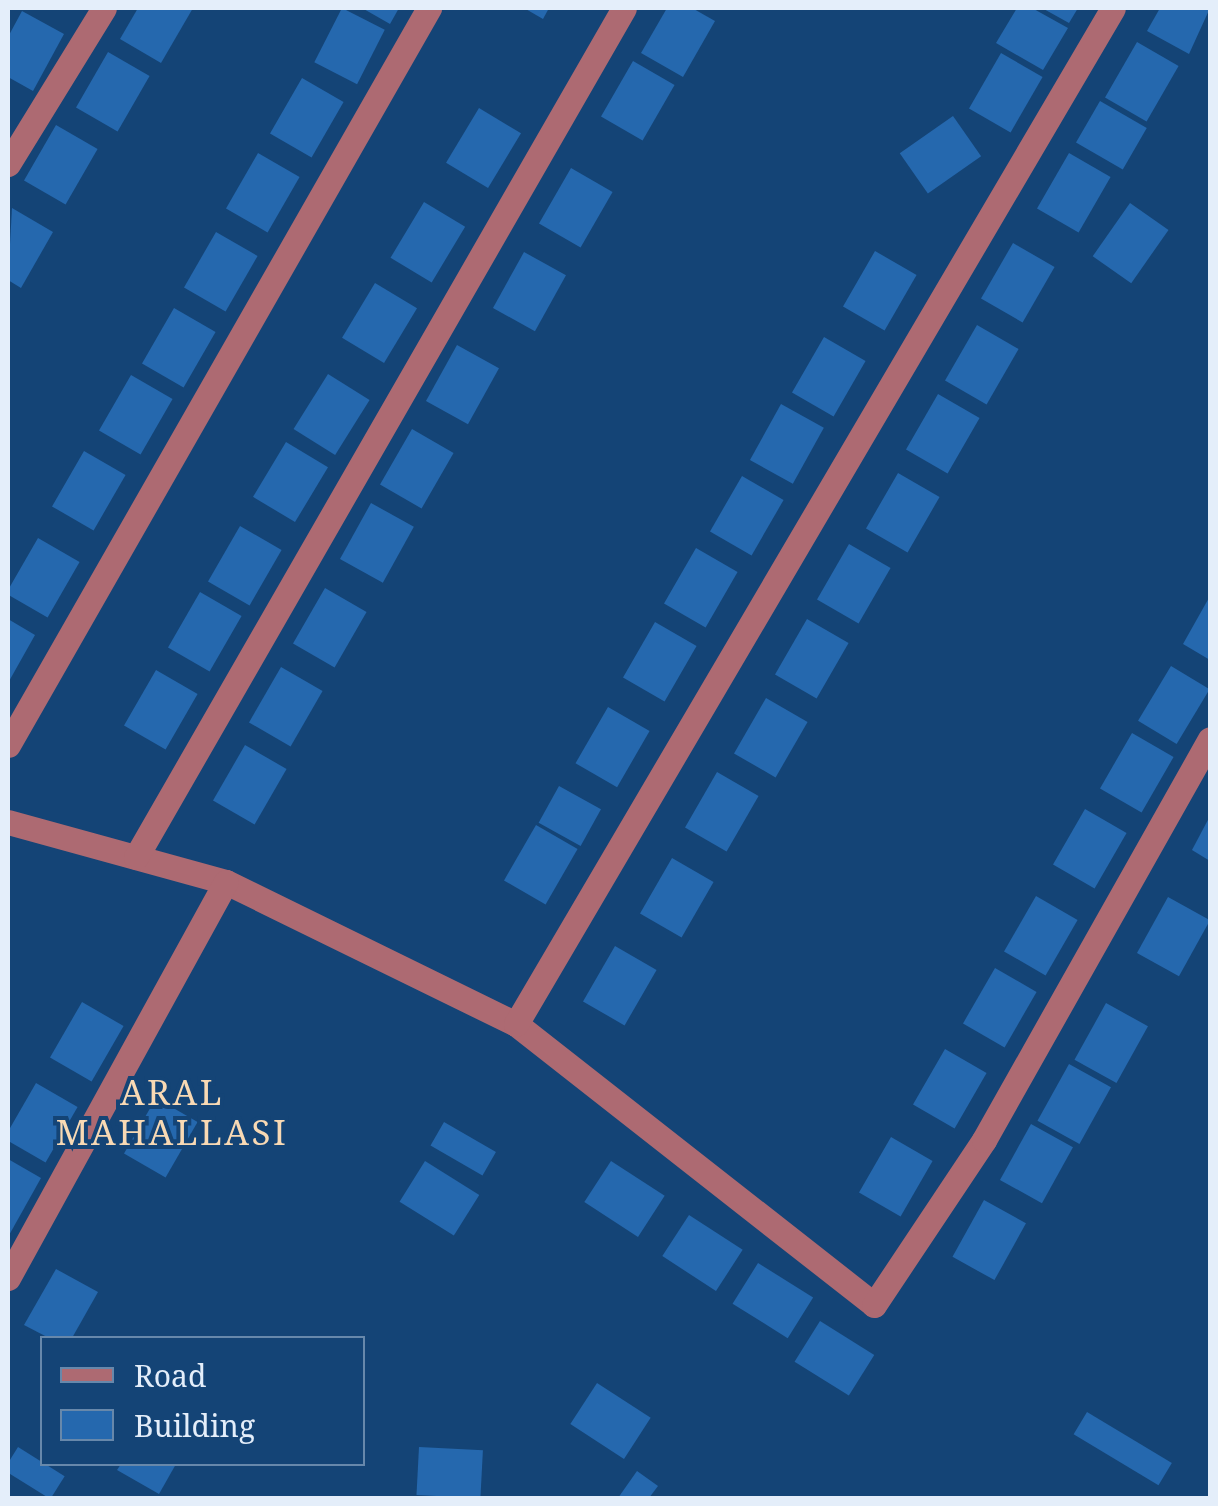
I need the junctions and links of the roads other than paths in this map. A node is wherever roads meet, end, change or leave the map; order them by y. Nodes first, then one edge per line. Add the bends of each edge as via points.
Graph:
1 (104, 8) edge
2 (429, 8) edge
3 (624, 8) edge
4 (1113, 8) edge
5 (8, 164) edge
6 (1210, 739) edge
7 (8, 745) edge
8 (8, 822) edge
9 (136, 856) junction
10 (226, 882) junction
11 (516, 1024) junction
12 (8, 1278) edge

1 - 5 street
2 - 7 street
3 - 9 street
4 - 11 street
6 - 11 street via 984,1140 874,1305
8 - 9 street
9 - 10 street
10 - 11 street
10 - 12 street

